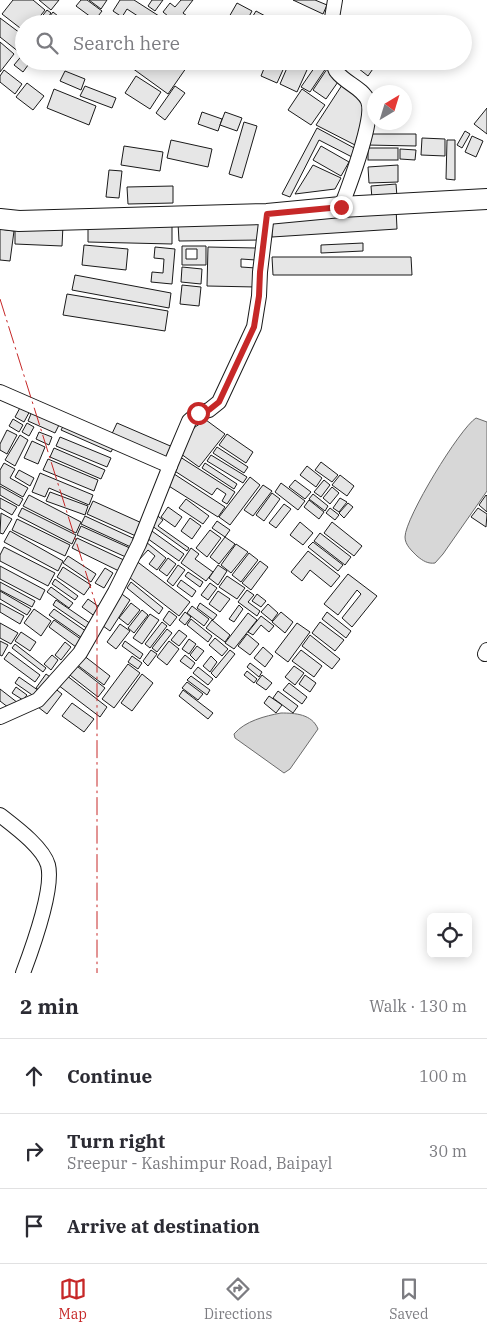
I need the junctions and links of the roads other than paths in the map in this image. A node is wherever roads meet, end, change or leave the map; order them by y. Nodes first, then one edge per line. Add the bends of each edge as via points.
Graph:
1 (335, 0) edge
2 (332, 15) edge
3 (336, 70) edge
4 (487, 199) edge
5 (341, 207) junction
6 (267, 214) junction
7 (0, 219) edge
8 (0, 392) edge
9 (170, 466) junction
10 (0, 717) edge
11 (0, 815) edge
12 (23, 973) edge

1 - 2 street
3 - 5 street via 361,91 368,102 369,113 352,179
4 - 5 street
5 - 6 street
6 - 7 street
6 - 9 street via 254,327 219,402 190,421
8 - 9 street
9 - 10 street via 139,544 80,653 38,700
11 - 12 street via 40,850 48,865 48,892

